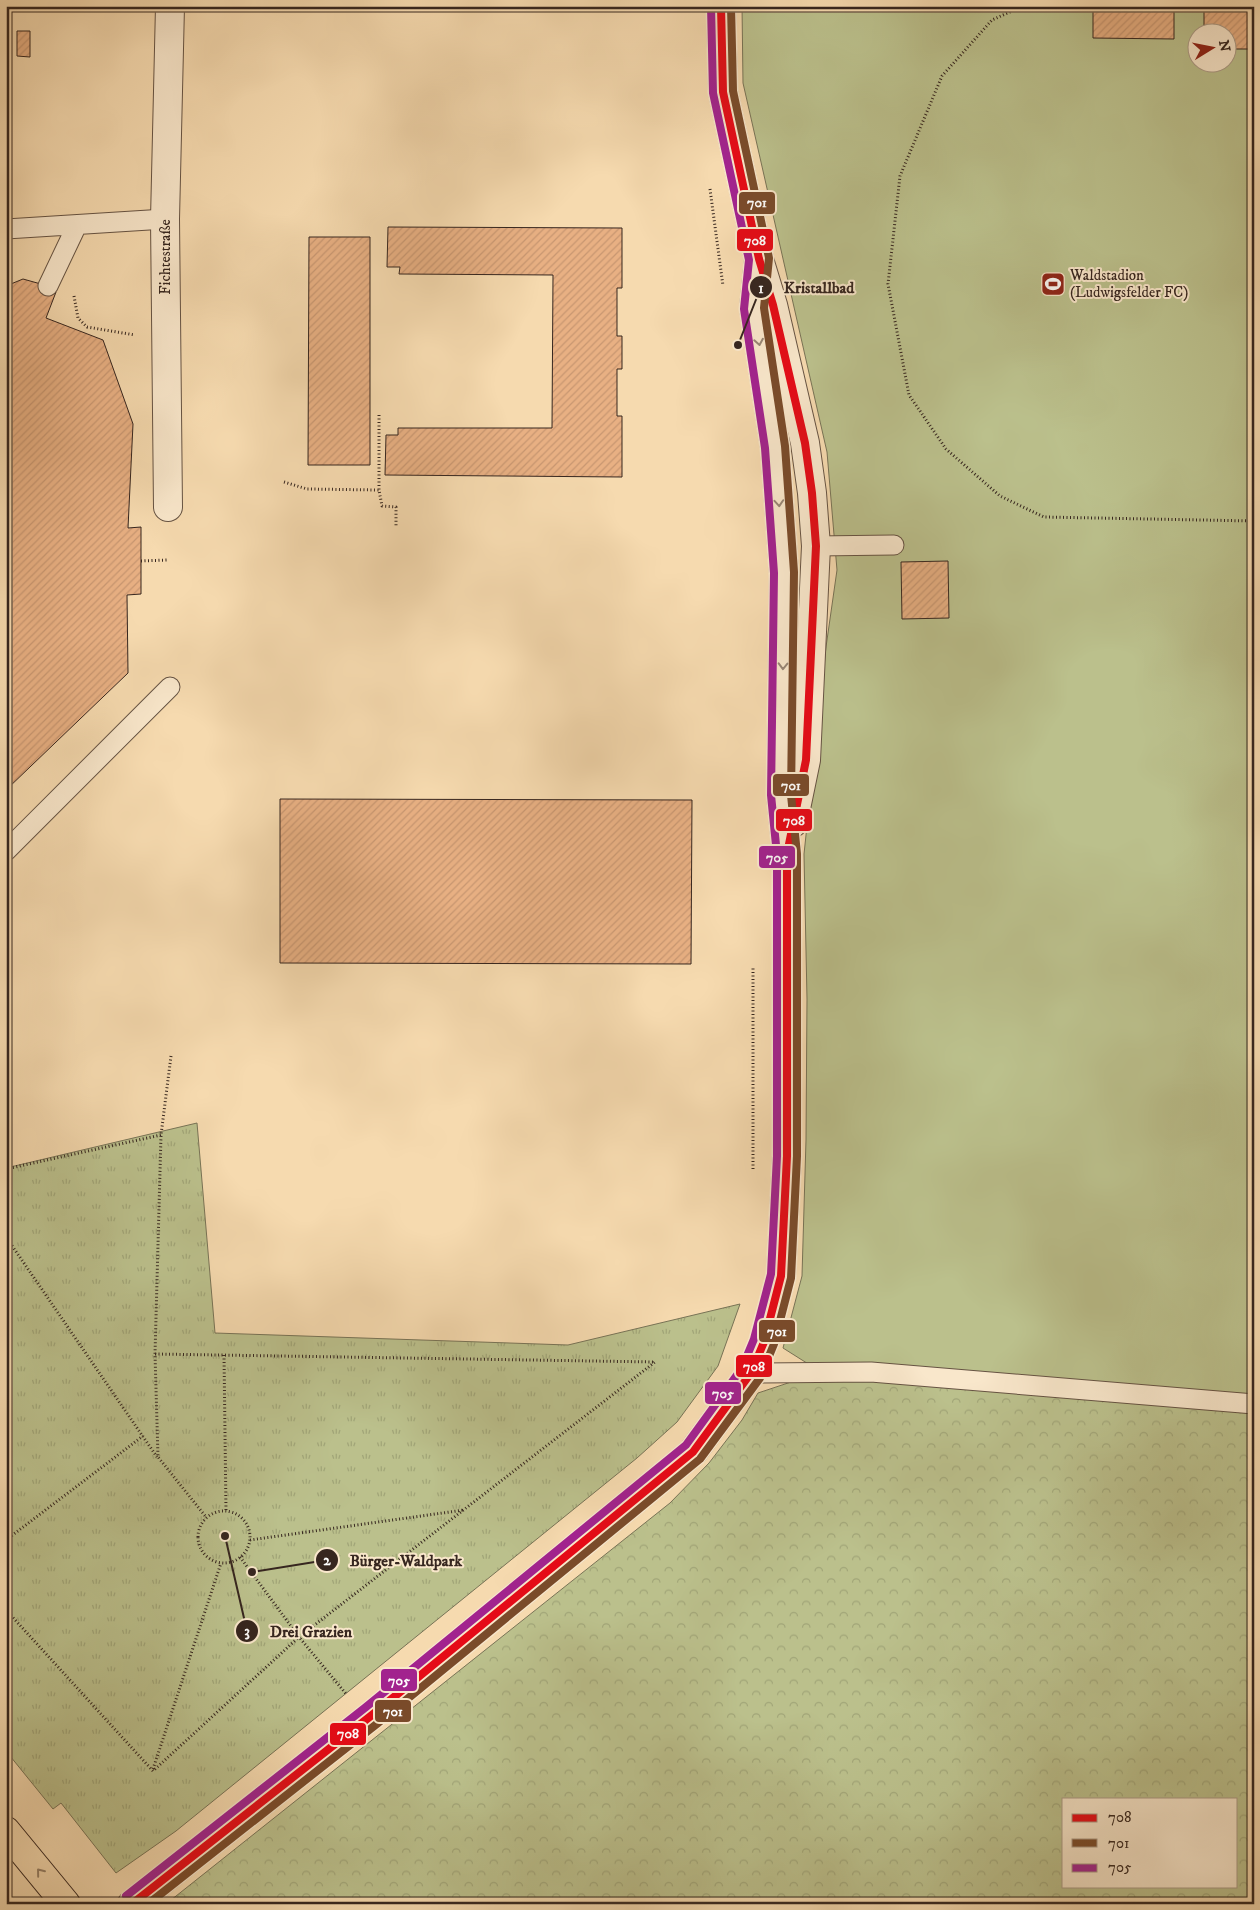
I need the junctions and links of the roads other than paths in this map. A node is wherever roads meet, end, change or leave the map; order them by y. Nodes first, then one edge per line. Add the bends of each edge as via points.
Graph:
1 (170, 6) edge
2 (721, 6) edge
3 (165, 219) junction
4 (77, 224) junction
5 (6, 229) edge
6 (759, 259) junction
7 (48, 286) dead end
8 (168, 507) dead end
9 (894, 545) dead end
10 (816, 546) junction
11 (170, 687) dead end
12 (6, 851) edge
13 (787, 854) junction
14 (751, 1373) junction
15 (1254, 1404) edge
16 (10, 1835) edge
17 (66, 1904) edge
18 (132, 1904) edge

1 - 3 street, Fichtestraße
2 - 6 street via 723,92
3 - 4 lane
3 - 8 street, Fichtestraße
4 - 5 lane
4 - 7 lane
6 - 10 street via 805,443
6 -> 13 street via 754,308 775,447 784,573 781,795
9 - 10 lane
10 - 13 street via 806,760
11 - 12 lane
13 - 14 street via 787,1147 781,1276 764,1342
14 - 15 lane via 871,1372
14 - 18 street via 692,1452 372,1714
17 -> 16 highway

